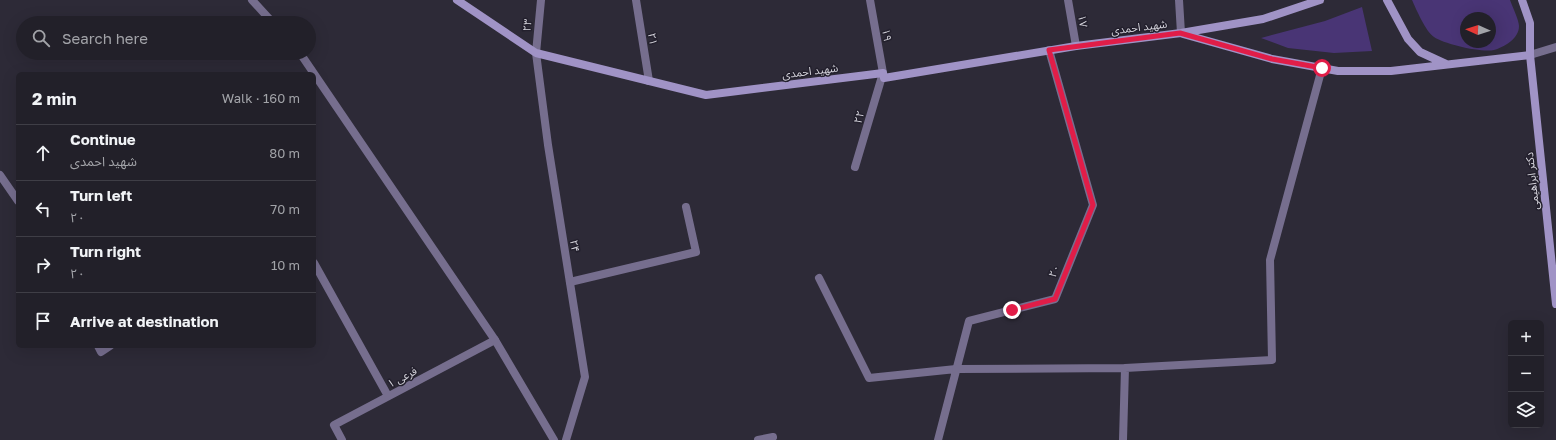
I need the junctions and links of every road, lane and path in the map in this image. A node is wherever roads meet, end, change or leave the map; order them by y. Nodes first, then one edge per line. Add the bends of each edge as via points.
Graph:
1 (252, 0) edge
2 (457, 0) edge
3 (541, 0) edge
4 (636, 0) edge
5 (870, 0) edge
6 (1068, 0) edge
7 (1179, 0) edge
8 (1320, 0) edge
9 (1387, 0) edge
10 (1522, 0) edge
11 (267, 16) edge
12 (1180, 33) junction
13 (1076, 46) junction
14 (1556, 47) edge
15 (1049, 50) junction
16 (536, 53) junction
17 (1530, 55) junction
18 (305, 60) edge
19 (1446, 65) junction
20 (1322, 68) junction
21 (313, 72) edge
22 (883, 73) junction
23 (316, 77) edge
24 (649, 81) junction
25 (855, 167) dead end
26 (0, 175) edge
27 (16, 198) edge
28 (686, 207) dead end
29 (316, 267) edge
30 (819, 278) dead end
31 (570, 282) junction
32 (1556, 304) edge
33 (494, 340) junction
34 (99, 348) edge
35 (107, 348) edge
36 (1125, 368) junction
37 (956, 369) junction
38 (388, 396) junction
39 (773, 437) dead end
40 (342, 440) edge
41 (554, 440) edge
42 (566, 440) edge
43 (758, 440) edge
44 (938, 440) edge
45 (1123, 440) edge

1 - 11 street
2 - 16 street, شهید احمدی
3 - 16 street, ۲۳
4 - 24 street, ۲۱
5 - 22 street, ۱۹
6 - 13 street, ۱۷
7 - 12 street
8 - 12 street, شهید احمدی via 1263,20
9 - 19 street via 1408,39 1420,52
10 - 17 street, دکتر ابراهیمی via 1530,23
12 - 13 street, شهید احمدی
12 - 20 street, شهید احمدی via 1272,59
13 - 15 street, شهید احمدی
14 - 17 street
15 - 22 street, شهید احمدی via 884,78
15 - 37 street, ۲۰ via 1093,205 1055,299 969,321
16 - 24 street, شهید احمدی
16 - 31 street, ۲۴
17 - 19 street, شهید احمدی
17 - 32 street, دکتر ابراهیمی
18 - 21 street
19 - 20 street, شهید احمدی via 1391,71 1338,71
20 - 36 street via 1270,260 1272,360
22 - 24 street, شهید احمدی via 706,95
22 - 25 street, ۲۲
23 - 33 street
26 - 27 street
28 - 31 street via 696,252
29 - 38 street
30 - 37 street via 869,378
31 - 42 street, ۲۴ via 585,377
33 - 38 street, فرعی ۱
33 - 41 street
34 - 35 street via 101,352
36 - 37 street
36 - 45 street
37 - 44 street, ۲۰
38 - 40 street, فرعی ۱ via 334,425
39 - 43 street

